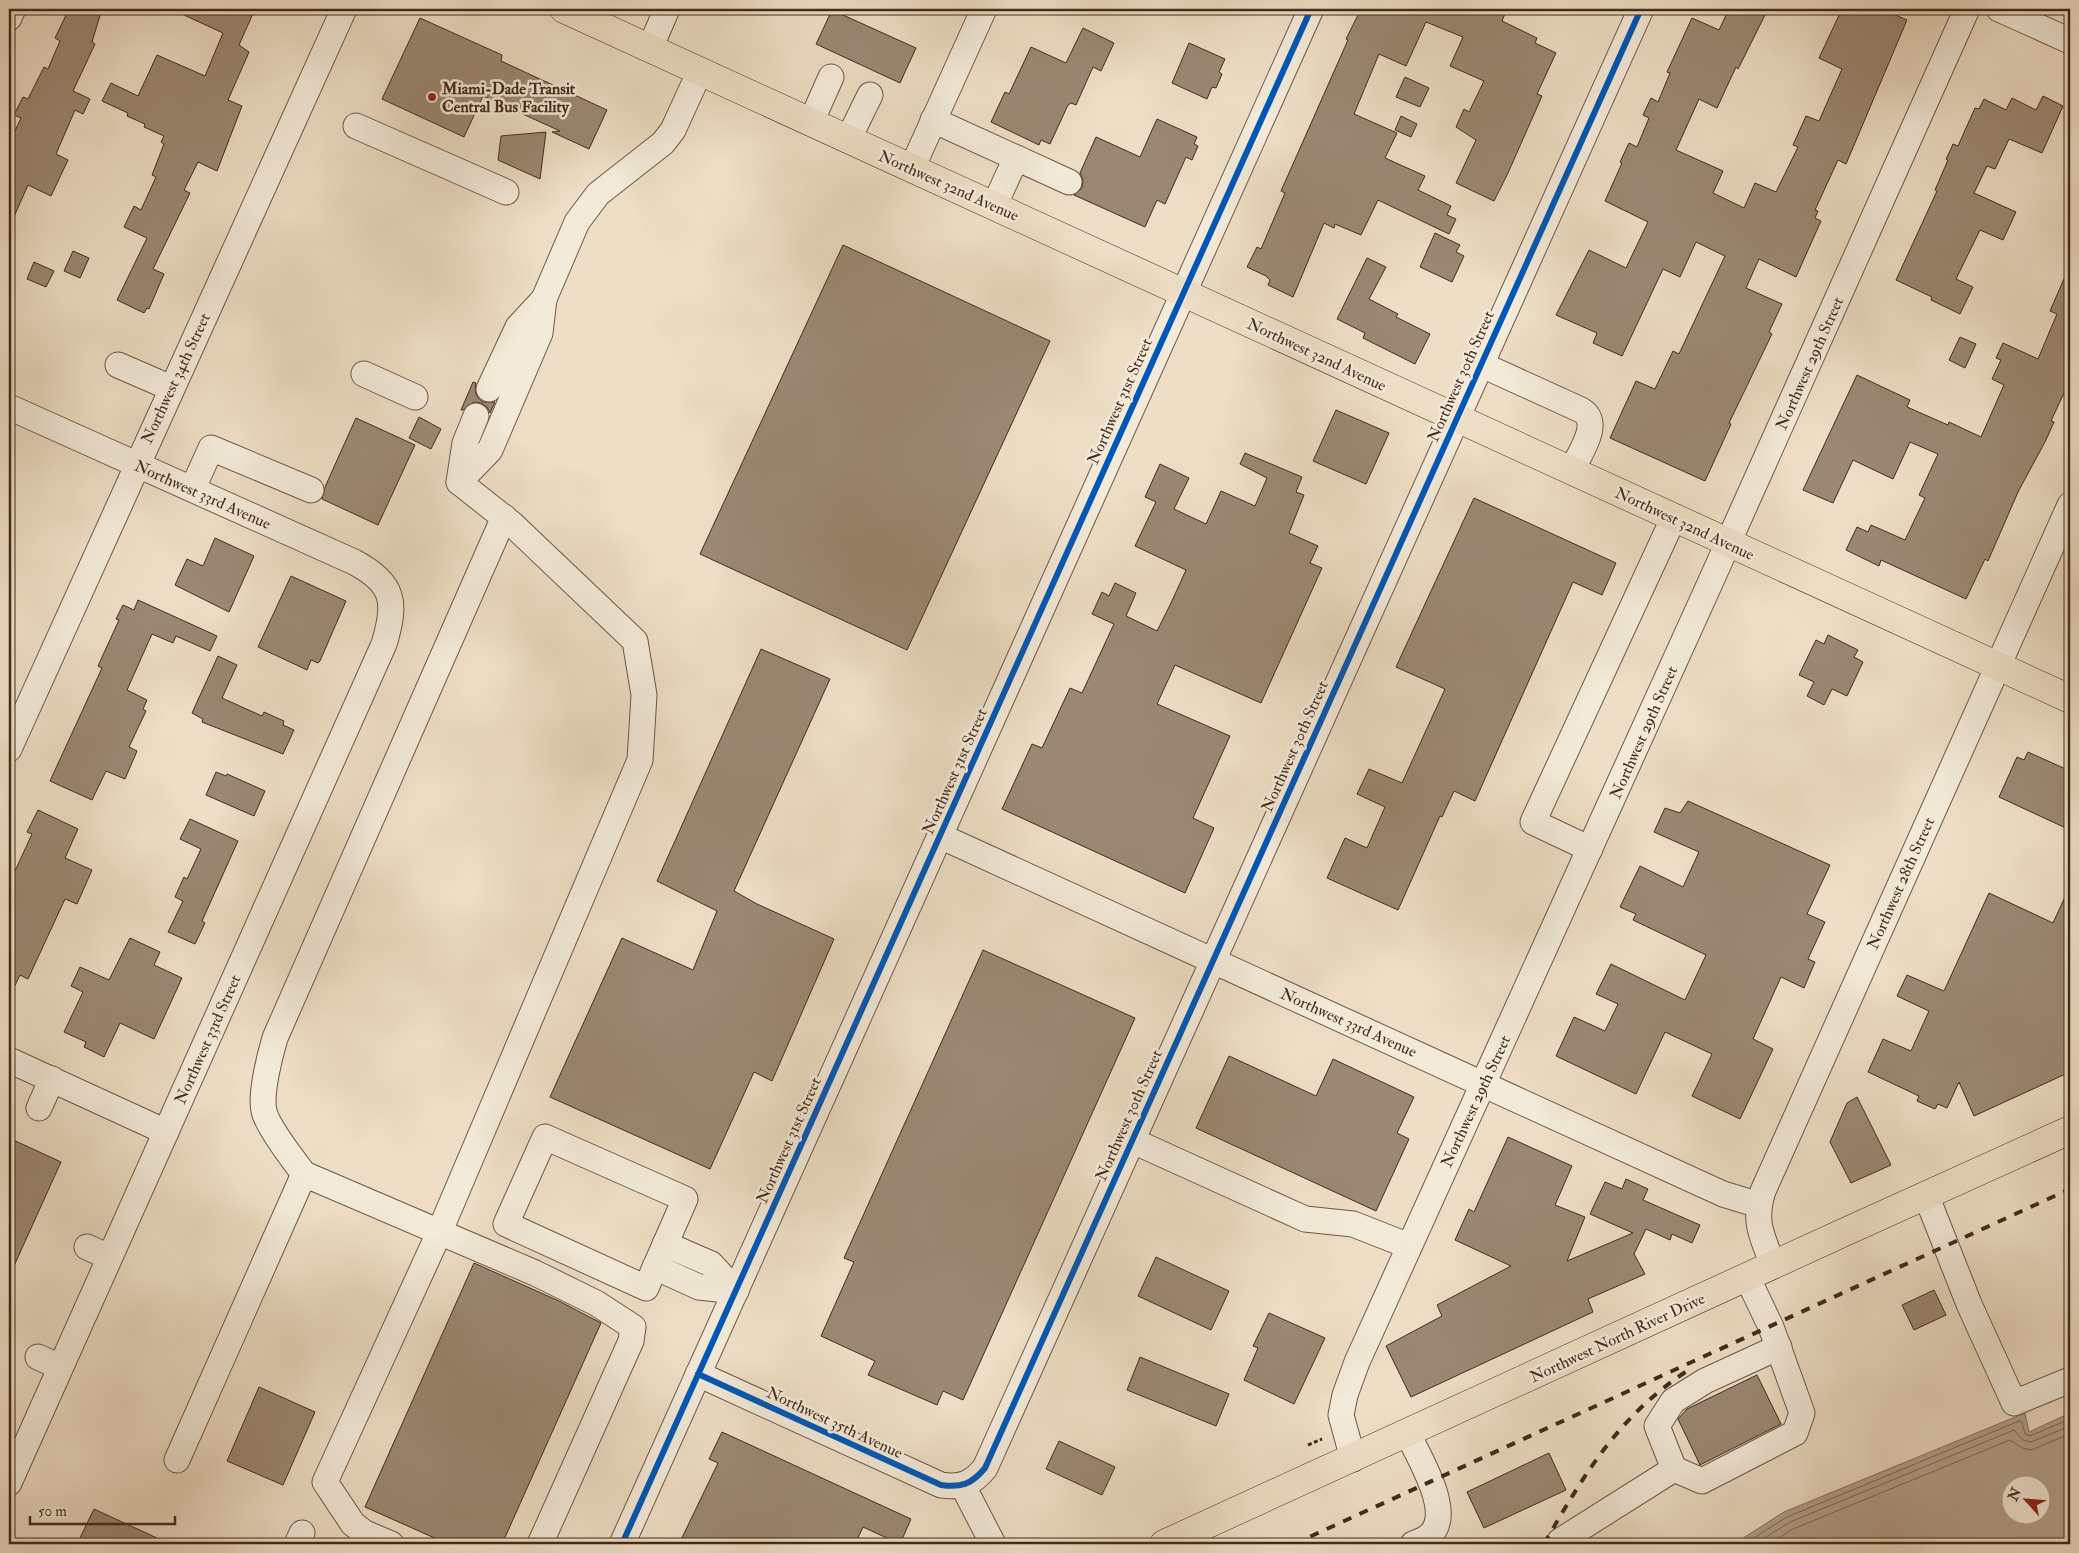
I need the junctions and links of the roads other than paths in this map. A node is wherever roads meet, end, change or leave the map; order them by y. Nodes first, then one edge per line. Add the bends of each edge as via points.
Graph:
1 (13, 9) edge
2 (344, 9) edge
3 (564, 9) edge
4 (667, 9) edge
5 (984, 9) edge
6 (1311, 9) edge
7 (1641, 9) edge
8 (1967, 9) edge
9 (1999, 9) edge
10 (9, 18) edge
11 (2070, 41) edge
12 (650, 48) junction
13 (700, 71) junction
14 (832, 77) dead end
15 (870, 95) dead end
16 (933, 120) junction
17 (811, 122) junction
18 (356, 126) dead end
19 (848, 140) junction
20 (1016, 158) junction
21 (912, 168) junction
22 (1069, 182) dead end
23 (506, 192) dead end
24 (994, 206) junction
25 (1184, 292) junction
26 (544, 299) junction
27 (1480, 364) junction
28 (118, 365) dead end
29 (364, 374) dead end
30 (171, 388) junction
31 (489, 389) dead end
32 (415, 397) dead end
33 (9, 407) edge
34 (476, 416) dead end
35 (1457, 418) junction
36 (136, 464) junction
37 (1572, 470) junction
38 (459, 482) junction
39 (194, 488) junction
40 (311, 490) dead end
41 (2070, 506) edge
42 (504, 517) junction
43 (1674, 517) junction
44 (1729, 543) junction
45 (389, 591) joint
46 (1997, 666) junction
47 (2070, 699) edge
48 (9, 749) edge
49 (940, 836) junction
50 (1590, 849) junction
51 (1212, 960) junction
52 (9, 1060) edge
53 (52, 1079) junction
54 (1483, 1083) junction
55 (39, 1108) dead end
56 (2070, 1130) edge
57 (166, 1132) junction
58 (1131, 1140) junction
59 (304, 1174) junction
60 (1926, 1195) junction
61 (1759, 1205) junction
62 (439, 1233) junction
63 (665, 1244) junction
64 (1409, 1246) junction
65 (87, 1247) dead end
66 (109, 1257) junction
67 (1773, 1265) junction
68 (655, 1267) junction
69 (1747, 1277) junction
70 (736, 1291) junction
71 (1779, 1347) junction
72 (698, 1374) junction
73 (2070, 1380) edge
74 (1408, 1434) junction
75 (1353, 1459) junction
76 (177, 1460) dead end
77 (1674, 1469) junction
78 (9, 1483) edge
79 (963, 1486) junction
80 (1560, 1542) dead end
81 (391, 1544) edge
82 (540, 1544) edge
83 (622, 1544) edge
84 (993, 1544) edge
85 (1164, 1544) edge
86 (1413, 1544) edge

1 - 10 street
2 - 30 street, Northwest 34th Street
3 - 12 main road, Northwest 32nd Avenue
4 - 12 street
5 - 16 street
6 - 25 street, Northwest 31st Street
7 - 27 street, Northwest 30th Street
8 - 44 street, Northwest 29th Street
9 - 11 street
12 - 13 main road, Northwest 32nd Avenue
13 - 17 main road, Northwest 32nd Avenue
13 - 26 street via 673,130 663,143 598,194 577,222
14 - 17 street
15 - 19 street
16 - 20 street
16 - 21 street
17 - 19 main road, Northwest 32nd Avenue
18 - 23 street
19 - 21 main road, Northwest 32nd Avenue
20 - 22 street
20 - 24 street
21 - 24 main road, Northwest 32nd Avenue
24 - 25 main road, Northwest 32nd Avenue
25 - 35 main road, Northwest 32nd Avenue
25 - 49 street, Northwest 31st Street
26 - 31 street via 518,327
26 - 38 street via 540,333 490,450
27 - 35 street, Northwest 30th Street
27 - 37 street via 1588,415 1590,428
28 - 30 street
29 - 32 street
30 - 36 street, Northwest 34th Street
33 - 36 street, Northwest 33rd Avenue
34 - 38 street via 465,443
35 - 37 main road, Northwest 32nd Avenue
35 - 51 street, Northwest 30th Street
36 - 39 street, Northwest 33rd Avenue
36 - 48 street, Northwest 34th Street
37 - 43 main road, Northwest 32nd Avenue
38 - 42 street
39 - 40 street via 211,448
39 - 45 street, Northwest 33rd Avenue via 354,562 374,574
41 - 46 street, Northwest 28th Street
42 - 59 street via 276,1038 267,1067 264,1112 286,1151
42 - 62 street via 635,641 644,695 640,760
43 - 44 main road, Northwest 32nd Avenue
43 - 50 street via 1533,822
44 - 46 main road, Northwest 32nd Avenue
44 - 50 street, Northwest 29th Street
45 - 57 street, Northwest 33rd Street via 390,620 384,644
46 - 47 main road, Northwest 32nd Avenue
46 - 61 street, Northwest 28th Street via 1775,1162
49 - 51 street, Northwest 33rd Avenue
49 - 70 street, Northwest 31st Street
50 - 54 street, Northwest 29th Street
51 - 54 street, Northwest 33rd Avenue
51 - 58 street, Northwest 30th Street
52 - 53 street
53 - 55 street
53 - 57 street
54 - 61 street, Northwest 33rd Avenue via 1723,1194
54 - 64 street, Northwest 29th Street
56 - 60 main road, Northwest North River Drive
57 - 66 street, Northwest 33rd Street
58 - 64 street via 1305,1219 1353,1224
58 - 79 street, Northwest 30th Street via 992,1455 978,1476
59 - 62 street
59 - 76 street
60 - 67 main road, Northwest North River Drive
60 - 73 street via 1969,1304 2014,1403
61 - 67 street, Northwest 28th Street via 1758,1228
62 - 81 street via 325,1482 353,1524
62 - 82 street via 544,1278 596,1303 633,1326 631,1341
63 - 68 street
63 - 68 street via 685,1199 545,1137 506,1224 646,1288
63 - 70 street via 711,1264
64 - 75 street, Northwest 29th Street via 1345,1395 1341,1416
65 - 66 street
66 - 78 street, Northwest 33rd Street via 76,1306 49,1362 25,1420
67 - 69 main road, Northwest North River Drive
68 - 70 street via 699,1287
69 - 71 street
69 - 74 main road, Northwest North River Drive
70 - 72 street, Northwest 31st Street
71 - 77 street via 1704,1381 1673,1401 1657,1426
71 - 77 street via 1802,1413 1795,1433 1702,1481
72 - 79 street, Northwest 35th Avenue via 932,1482
72 - 83 street, Northwest 31st Street
74 - 75 main road, Northwest North River Drive
74 - 86 street via 1436,1494 1438,1524 1430,1536
75 - 85 main road, Northwest North River Drive
77 - 80 street
79 - 84 street

